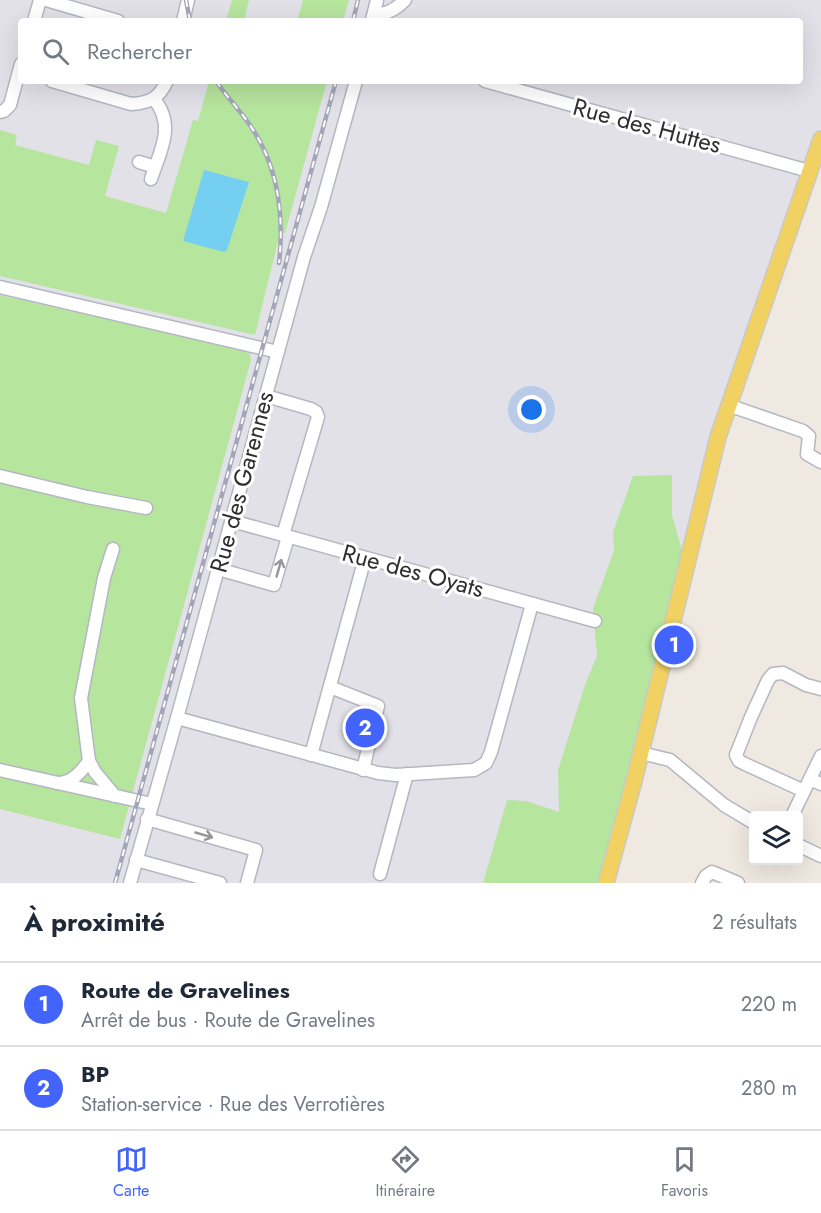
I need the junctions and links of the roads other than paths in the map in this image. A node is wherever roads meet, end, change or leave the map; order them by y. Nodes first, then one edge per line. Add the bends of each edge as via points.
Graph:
1 (40, 0) edge
2 (46, 0) edge
3 (188, 0) edge
4 (377, 0) edge
5 (405, 0) edge
6 (373, 17) edge
7 (35, 18) edge
8 (108, 18) edge
9 (184, 18) edge
10 (18, 76) edge
11 (62, 84) edge
12 (166, 84) edge
13 (355, 84) edge
14 (496, 84) edge
15 (154, 99) junction
16 (0, 112) edge
17 (821, 139) edge
18 (139, 162) dead end
19 (809, 171) junction
20 (0, 287) edge
21 (278, 352) junction
22 (266, 396) junction
23 (728, 405) junction
24 (821, 462) edge
25 (0, 476) edge
26 (146, 508) dead end
27 (232, 521) junction
28 (286, 536) junction
29 (113, 549) dead end
30 (365, 558) junction
31 (218, 569) junction
32 (532, 604) junction
33 (595, 621) dead end
34 (330, 687) junction
35 (821, 688) edge
36 (177, 718) junction
37 (640, 753) junction
38 (311, 755) junction
39 (821, 756) edge
40 (89, 761) junction
41 (0, 770) edge
42 (363, 770) junction
43 (407, 774) junction
44 (816, 781) edge
45 (53, 783) junction
46 (804, 791) junction
47 (116, 796) junction
48 (152, 804) junction
49 (794, 811) edge
50 (147, 819) junction
51 (749, 820) edge
52 (803, 847) edge
53 (821, 856) edge
54 (136, 860) junction
55 (380, 874) dead end
56 (130, 883) edge
57 (220, 883) edge
58 (247, 883) edge
59 (606, 883) edge
60 (702, 883) edge
61 (738, 883) edge

1 - 7 street
2 - 8 street
3 - 9 street
4 - 6 street
5 - 6 street
10 - 16 street via 10,105
11 - 15 street via 131,104
12 - 15 street
13 - 21 street, Rue des Garennes
14 - 19 street, Rue des Huttes
15 - 18 street via 166,129 153,173
17 - 19 main road
19 - 23 main road
20 - 21 street
21 - 22 street, Rue des Garennes
22 - 27 street, Rue des Garennes
22 - 28 street via 311,409 318,417
23 - 24 street via 803,431 809,436 807,454
23 - 37 main road via 705,483
25 - 26 street
27 - 28 street, Rue des Oyats
27 - 31 street, Rue des Garennes
28 - 30 street, Rue des Oyats
31 -> 28 street via 274,585
29 - 40 street via 81,698
30 - 32 street, Rue des Oyats
30 - 34 street
31 - 36 street, Rue des Garennes
32 - 33 street, Rue des Oyats
32 - 43 street via 486,763 469,771
34 - 38 street
34 - 42 street via 378,706
35 - 46 street via 783,673 773,674 736,755 745,764
36 - 38 street
36 - 48 street, Rue des Garennes
37 - 51 street via 670,760 724,805
37 - 59 main road
38 - 42 street
39 - 44 street
40 - 45 street via 71,780
40 - 47 street
41 - 45 street
42 - 43 street
43 - 55 street
44 - 46 street
45 - 47 street
46 - 49 street
47 - 48 street
48 - 50 street, Rue des Garennes
50 - 54 street, Rue des Garennes
50 -> 58 street via 256,850
52 - 53 street
54 - 56 street, Rue des Garennes
54 - 57 street
60 - 61 street via 712,872

